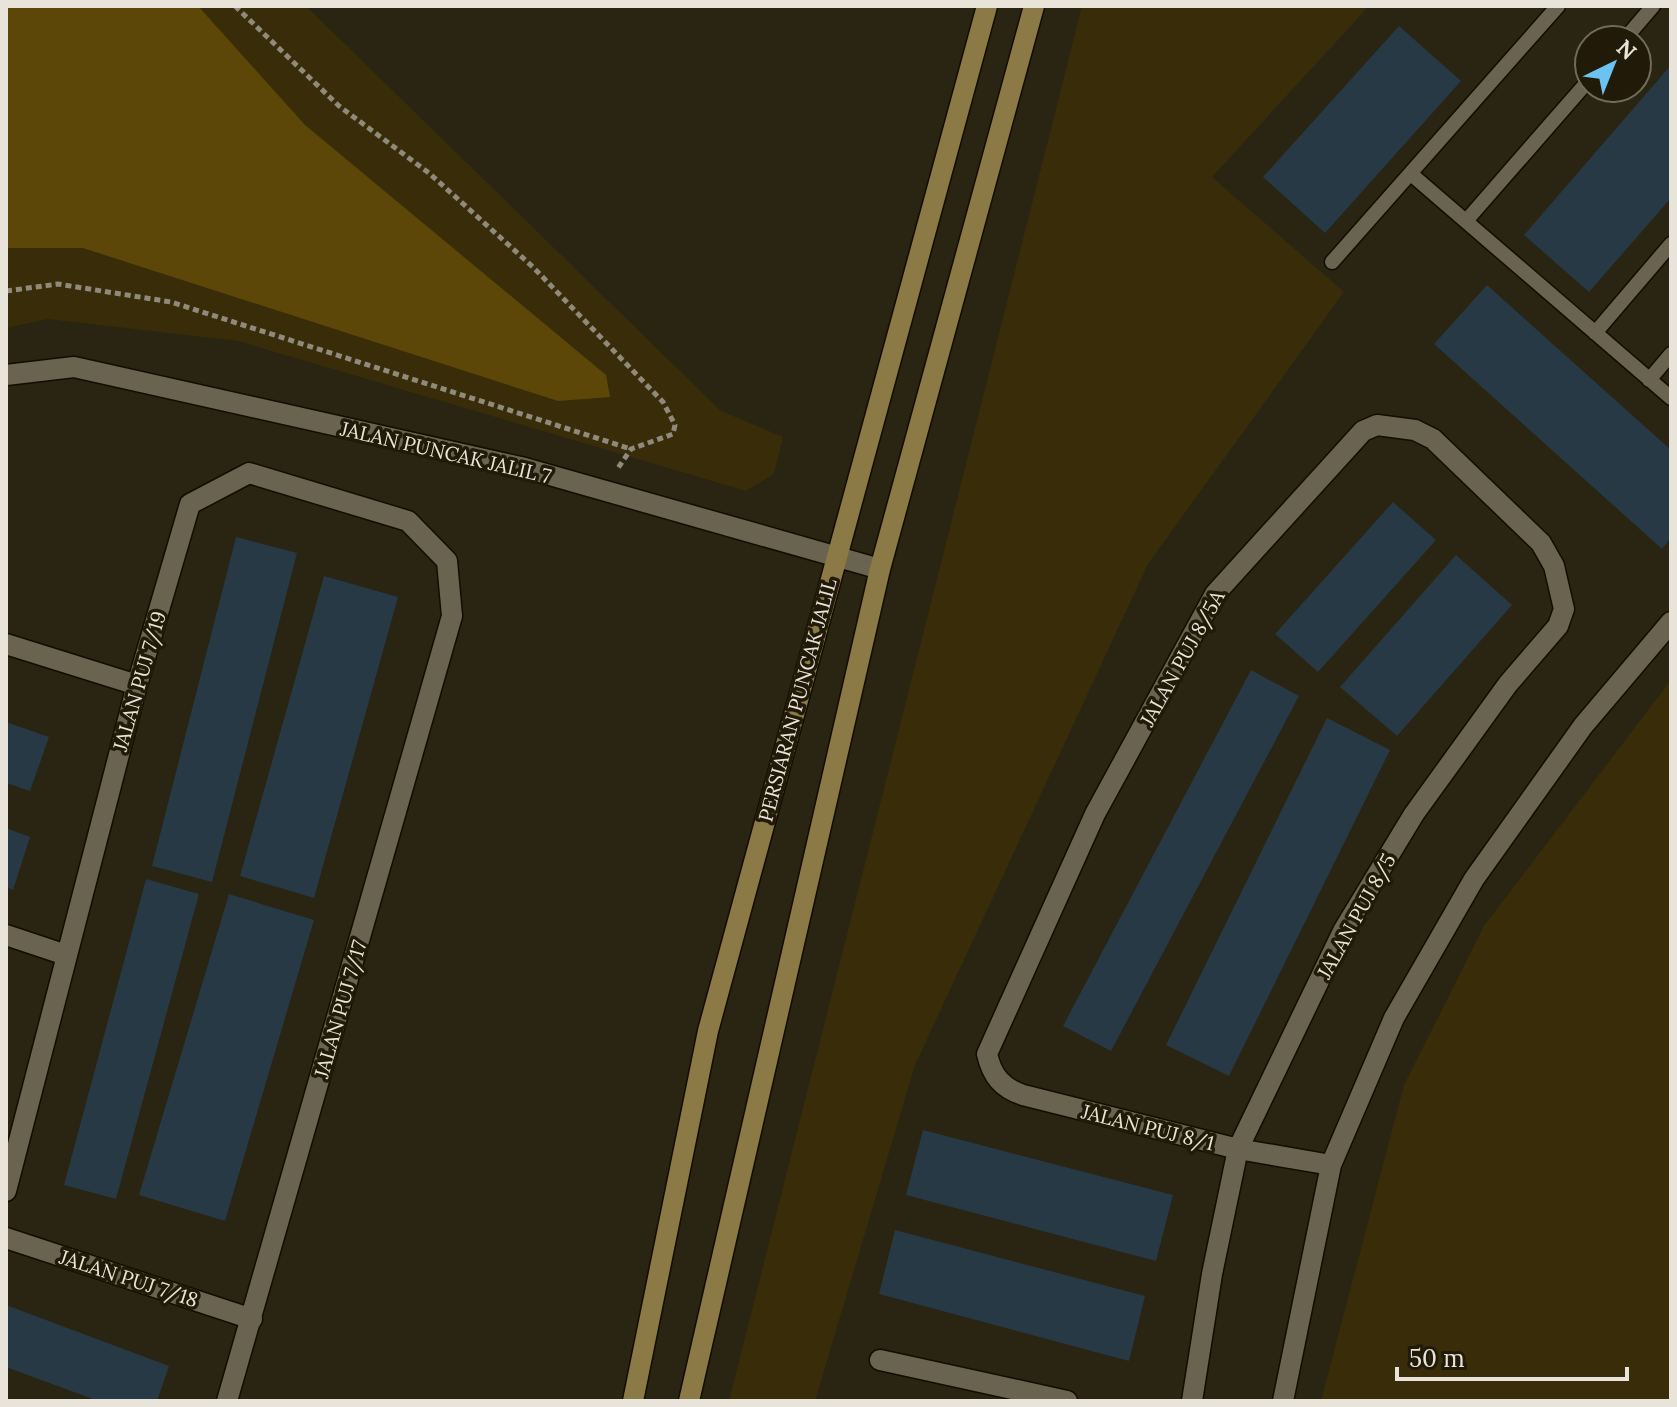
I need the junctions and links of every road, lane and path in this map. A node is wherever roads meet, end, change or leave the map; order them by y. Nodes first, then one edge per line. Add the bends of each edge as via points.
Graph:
1 (235, 6) edge
2 (987, 6) edge
3 (1034, 6) edge
4 (1558, 6) edge
5 (1653, 6) edge
6 (1638, 24) edge
7 (1573, 98) edge
8 (1411, 174) junction
9 (1466, 221) junction
10 (1671, 244) edge
11 (1332, 262) dead end
12 (6, 291) edge
13 (1595, 333) junction
14 (1671, 354) edge
15 (6, 375) edge
16 (1649, 380) junction
17 (1671, 398) edge
18 (1488, 491) joint
19 (836, 556) junction
20 (880, 569) junction
21 (452, 616) joint
22 (1671, 622) edge
23 (6, 644) edge
24 (137, 685) junction
25 (6, 935) edge
26 (66, 955) junction
27 (987, 1054) joint
28 (1238, 1149) junction
29 (1331, 1165) junction
30 (6, 1191) edge
31 (6, 1238) edge
32 (252, 1319) junction
33 (880, 1360) dead end
34 (227, 1401) edge
35 (633, 1401) edge
36 (689, 1401) edge
37 (1067, 1401) edge
38 (1192, 1401) edge
39 (1283, 1401) edge

1 - 12 path via 339,106 429,173 533,267 663,402 675,425 673,434 631,449 171,302 58,284
2 - 19 main road, PERSIARAN PUNCAK JALIL
3 - 20 main road
4 - 8 lane
5 - 6 lane
7 - 9 lane
8 - 9 lane
8 - 11 lane
9 - 13 lane
10 - 13 lane
13 - 16 lane
14 - 16 lane
15 - 19 street, JALAN PUNCAK JALIL 7 via 74,367 525,468
16 - 17 lane
18 - 27 street, JALAN PUJ 8/5A via 1433,439 1415,430 1377,425 1363,431 1227,580 1095,814
18 - 28 street, JALAN PUJ 8/5 via 1541,543 1554,566 1564,609 1558,626 1508,684 1414,814 1343,931
19 - 20 street, JALAN PUNCAK JALIL 7
19 - 35 main road, PERSIARAN PUNCAK JALIL via 708,1031
20 - 36 main road
21 - 24 street, JALAN PUJ 7/19 via 447,561 408,521 249,473 190,504
21 - 32 street, JALAN PUJ 7/17
22 - 29 street via 1583,726 1474,879 1394,1018
23 - 24 street
24 - 26 street, JALAN PUJ 7/19
25 - 26 street
26 - 30 street, JALAN PUJ 7/19
27 - 28 street, JALAN PUJ 8/1 via 997,1080 1009,1090
28 - 29 street, JALAN PUJ 8/1
28 - 38 street, JALAN PUJ 8/5
29 - 39 street
31 - 32 street, JALAN PUJ 7/18
32 - 34 street, JALAN PUJ 7/17
33 - 37 street

